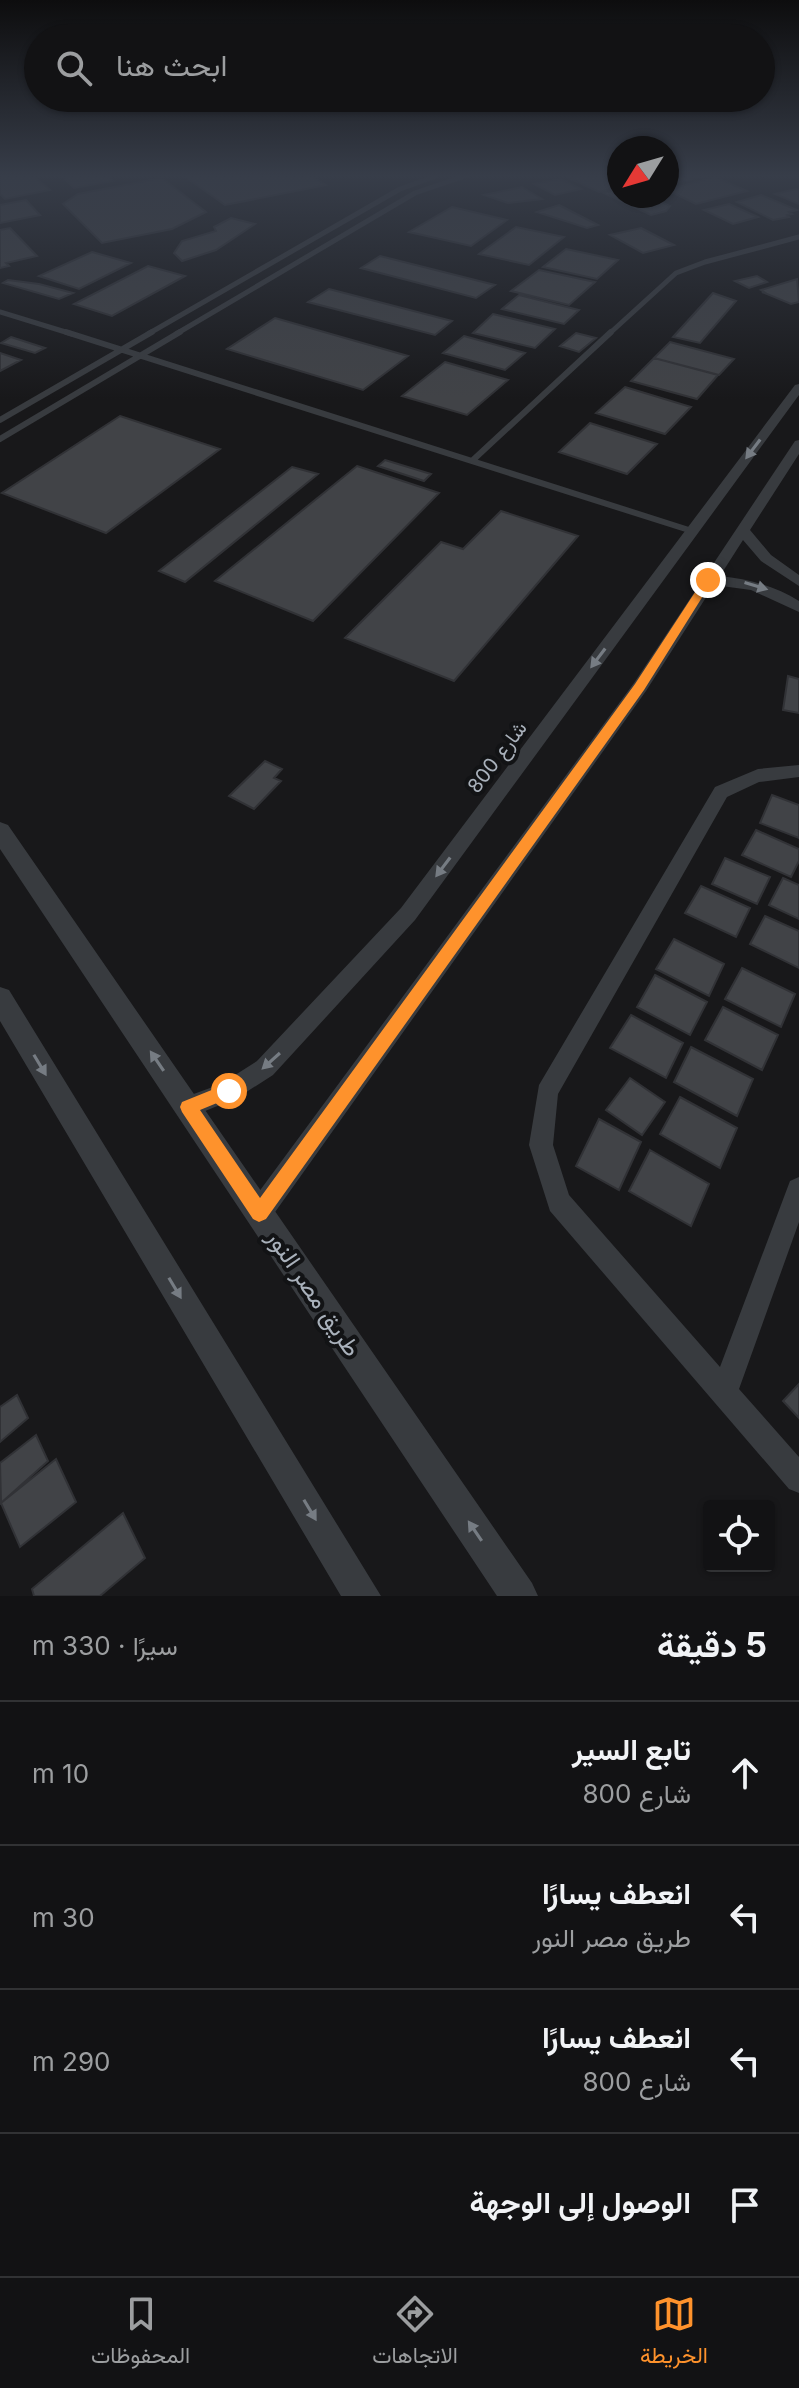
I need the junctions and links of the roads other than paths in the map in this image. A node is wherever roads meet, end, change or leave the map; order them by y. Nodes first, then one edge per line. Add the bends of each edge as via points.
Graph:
1 (294, 250) edge
2 (318, 250) edge
3 (748, 250) edge
4 (0, 312) edge
5 (122, 350) junction
6 (140, 356) junction
7 (799, 387) edge
8 (0, 420) edge
9 (0, 439) edge
10 (799, 444) edge
11 (473, 460) junction
12 (741, 529) junction
13 (692, 531) junction
14 (708, 580) junction
15 (799, 582) edge
16 (799, 607) edge
17 (799, 771) edge
18 (0, 831) edge
19 (0, 998) edge
20 (188, 1107) junction
21 (799, 1189) edge
22 (259, 1213) junction
23 (724, 1392) junction
24 (799, 1479) edge
25 (362, 1596) edge
26 (519, 1596) edge

1 - 5 lane
2 - 6 lane
3 - 11 lane via 697,264 665,280
4 - 5 lane
5 - 6 lane
5 - 8 lane
6 - 9 lane
6 - 11 lane
7 -> 13 street, شارع 800
10 - 12 street
11 - 13 lane
12 - 14 street
12 - 15 street via 766,558
13 -> 20 street, شارع 800 via 408,914 265,1068 229,1091
14 -> 16 street via 766,588
14 - 22 street via 640,687
17 - 23 street via 744,778 721,792 547,1092 545,1105 541,1145 559,1202
20 -> 18 street, طريق مصر النور
19 -> 25 street
20 - 22 street, طريق مصر النور
21 - 23 street
26 -> 22 street, طريق مصر النور
23 - 24 street

